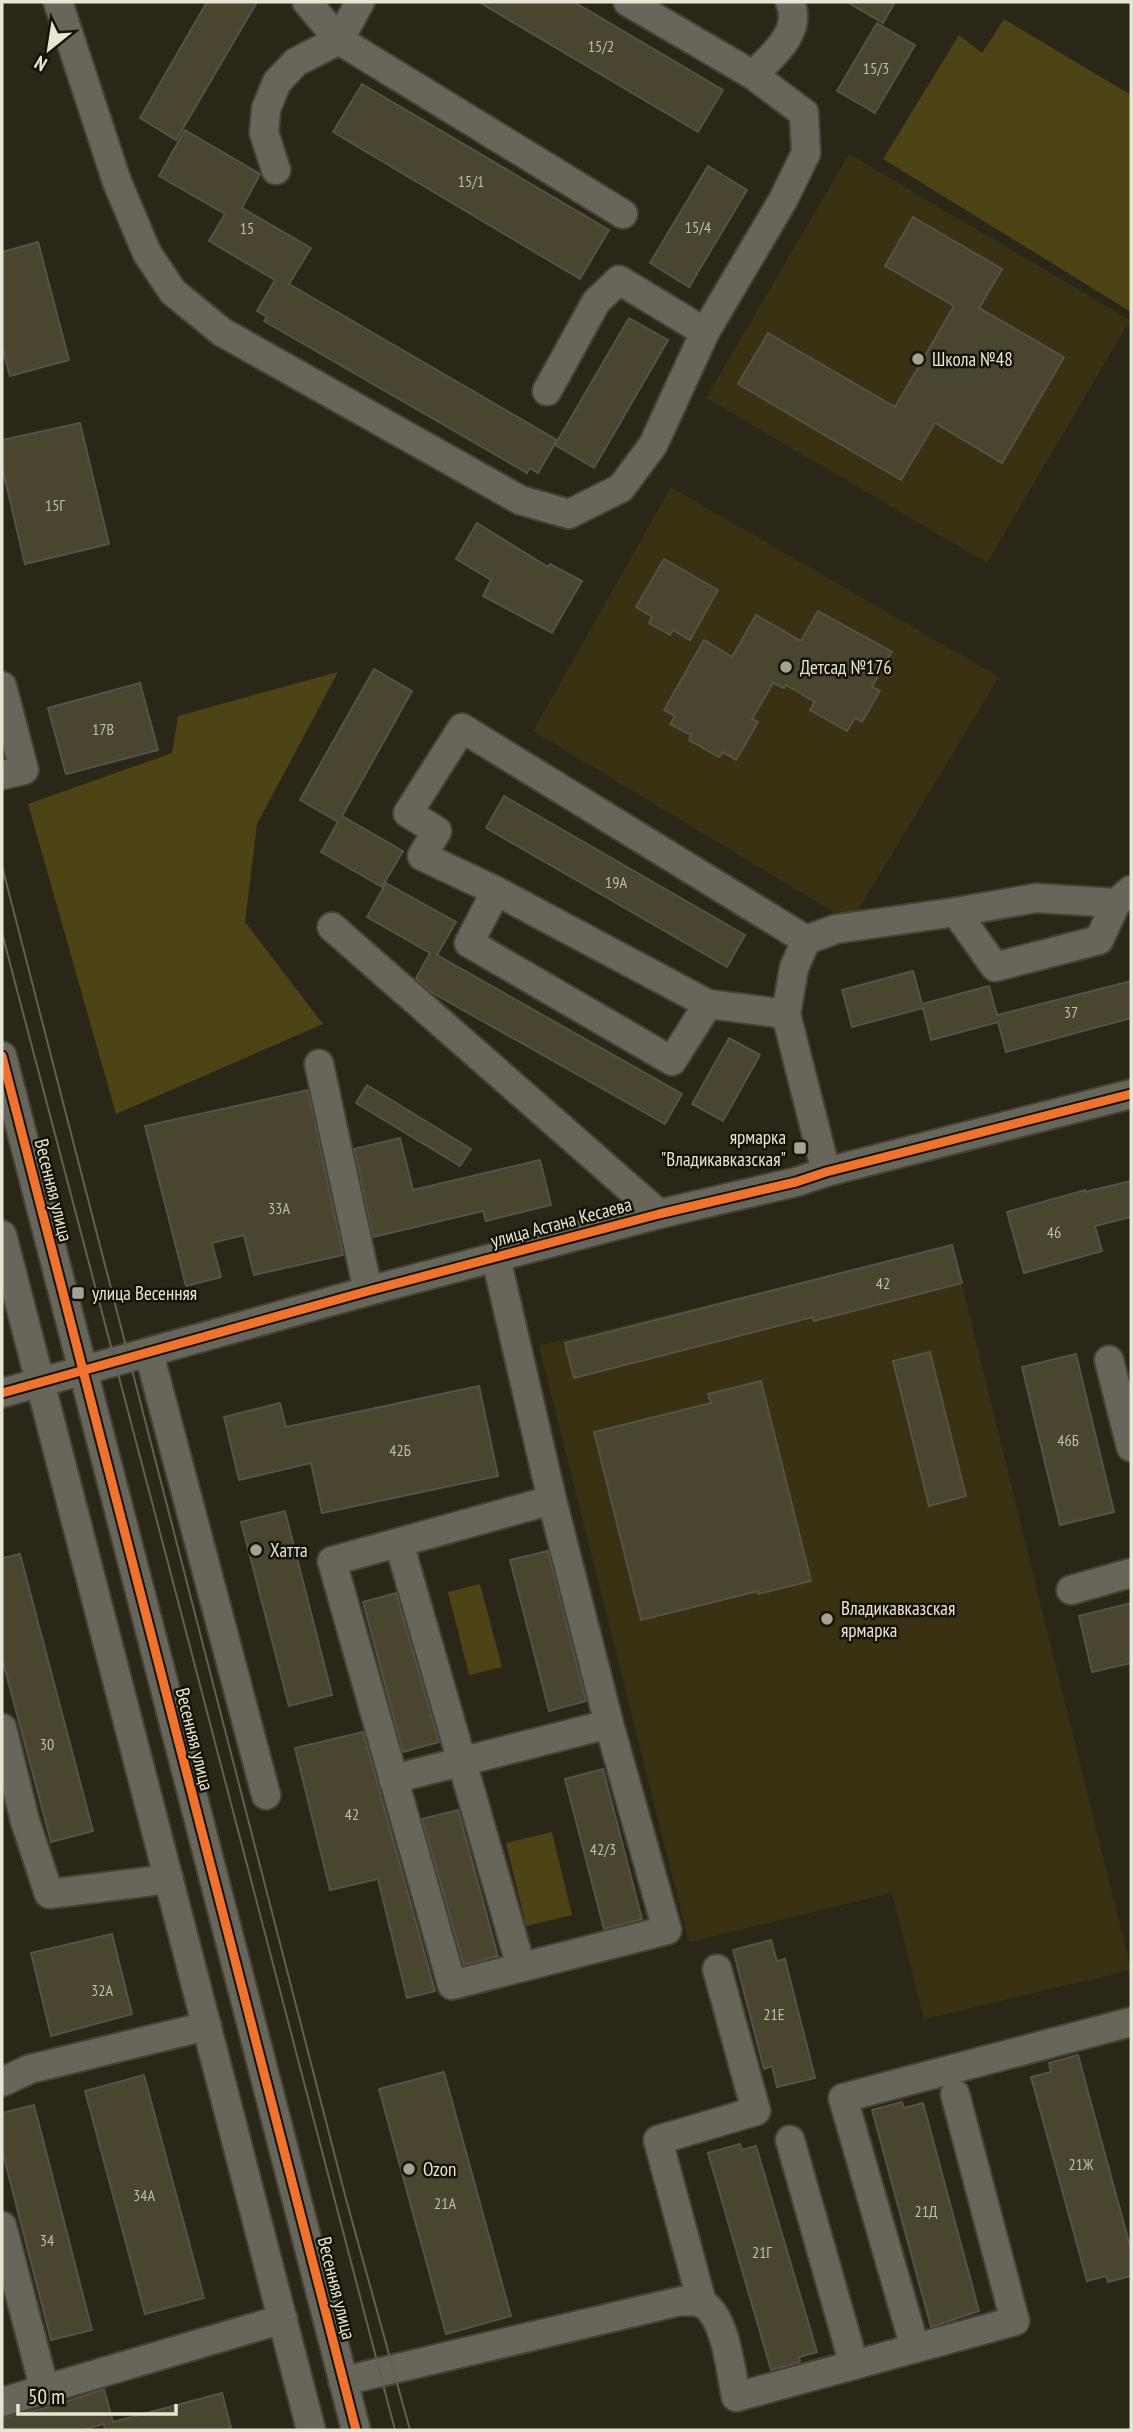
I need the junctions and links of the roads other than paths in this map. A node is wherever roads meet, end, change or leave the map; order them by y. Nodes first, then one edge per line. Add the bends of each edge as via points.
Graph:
1 (58, 2) edge
2 (307, 2) edge
3 (360, 2) edge
4 (628, 2) edge
5 (790, 2) edge
6 (340, 40) junction
7 (752, 75) junction
8 (276, 170) dead end
9 (624, 214) dead end
10 (705, 332) junction
11 (547, 391) dead end
12 (2, 686) edge
13 (2, 775) edge
14 (496, 891) junction
15 (1123, 896) edge
16 (956, 912) junction
17 (332, 927) dead end
18 (806, 940) junction
19 (708, 1004) junction
20 (786, 1014) junction
21 (2, 1056) edge
22 (319, 1063) dead end
23 (1131, 1094) edge
24 (826, 1172) junction
25 (659, 1214) junction
26 (2, 1234) edge
27 (496, 1258) junction
28 (369, 1291) junction
29 (149, 1353) junction
30 (1109, 1360) dead end
31 (82, 1371) junction
32 (40, 1382) junction
33 (2, 1393) edge
34 (1131, 1447) edge
35 (552, 1500) junction
36 (399, 1543) junction
37 (1131, 1573) edge
38 (1071, 1590) dead end
39 (609, 1724) junction
40 (2, 1728) edge
41 (462, 1761) junction
42 (393, 1779) junction
43 (266, 1795) dead end
44 (13, 1823) edge
45 (169, 1879) junction
46 (521, 1967) junction
47 (717, 1969) dead end
48 (1131, 2022) edge
49 (207, 2026) junction
50 (2, 2082) edge
51 (955, 2094) dead end
52 (790, 2140) dead end
53 (2, 2226) edge
54 (702, 2303) junction
55 (283, 2319) junction
56 (915, 2348) junction
57 (853, 2365) junction
58 (343, 2381) junction
59 (45, 2391) junction
60 (2, 2402) edge
61 (311, 2430) edge
62 (356, 2430) edge

1 - 10 street via 117,182 147,253 173,292 222,332 520,500 569,514 621,488 653,444
2 - 6 street
3 - 6 street
4 - 7 street
5 - 7 street via 794,11 787,41
6 - 8 street via 296,62 277,82 266,108 264,133
6 - 9 street
7 - 10 street via 804,113 806,153 783,201
10 - 11 street via 619,280 596,302
12 - 13 street via 24,770
14 - 18 street via 422,856 437,831 408,813 462,728
14 - 19 street
14 - 19 street via 470,943 673,1061
15 - 16 street via 1036,898
15 - 16 street via 1099,940 995,967
16 - 18 street via 836,929
17 - 25 street
18 - 20 street via 794,968
19 - 20 street
20 - 24 street
21 - 31 street, Весенняя улица
22 - 28 street
23 - 24 street, улица Астана Кесаева
24 - 25 street, улица Астана Кесаева
25 - 27 street, улица Астана Кесаева
26 - 32 street
27 - 28 street, улица Астана Кесаева
27 - 35 street
28 - 29 street, улица Астана Кесаева
29 - 31 street, улица Астана Кесаева
29 - 43 street
30 - 34 street
31 - 32 street, улица Астана Кесаева
31 - 58 street, Весенняя улица
32 - 33 street, улица Астана Кесаева
32 - 45 street
35 - 36 street
35 - 39 street
36 - 41 street
36 - 42 street via 332,1561
37 - 38 street
39 - 41 street
39 - 46 street via 667,1930
40 - 44 street
41 - 42 street
41 - 46 street
42 - 46 street via 452,1985
44 - 45 street via 49,1894
45 - 49 street
47 - 54 street via 756,2112 658,2140
48 - 56 street via 843,2098
49 - 50 street via 30,2069
49 - 55 street
51 - 56 street via 1015,2321
52 - 57 street
53 - 59 street
54 - 57 street via 719,2325 736,2397
54 - 58 street via 681,2301
55 - 59 street
55 - 61 street
56 - 57 street
58 - 62 street, Весенняя улица
59 - 60 street

